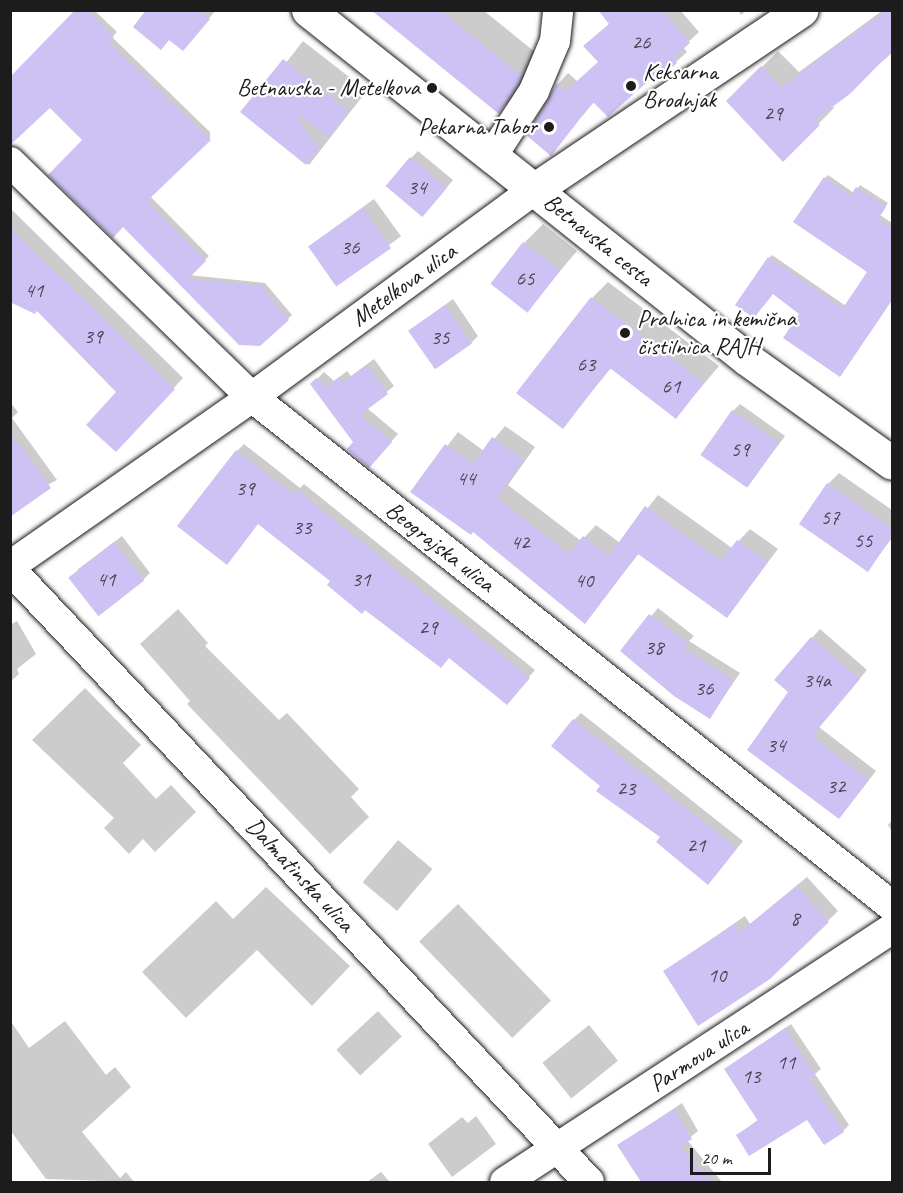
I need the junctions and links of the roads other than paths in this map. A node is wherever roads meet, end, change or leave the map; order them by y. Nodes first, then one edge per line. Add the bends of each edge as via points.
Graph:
1 (558, 10) edge
2 (801, 10) edge
3 (318, 14) edge
4 (492, 156) junction
5 (10, 162) edge
6 (535, 189) junction
7 (252, 397) junction
8 (892, 463) edge
9 (10, 568) edge
10 (892, 906) edge
11 (892, 929) edge
12 (559, 1148) junction
13 (505, 1182) edge
14 (589, 1182) edge

1 - 4 street via 555,41 534,91
2 - 6 street, Metelkova ulica
3 - 4 street, Betnavska cesta
4 - 6 street, Betnavska cesta
5 - 7 street, Beograjska ulica
6 - 7 street, Metelkova ulica
6 - 8 street, Betnavska cesta via 747,359
7 - 9 street, Metelkova ulica
7 - 10 street, Beograjska ulica
9 - 12 street, Dalmatinska ulica
11 - 12 street, Parmova ulica
12 - 13 street, Parmova ulica
12 - 14 street, Dalmatinska ulica

